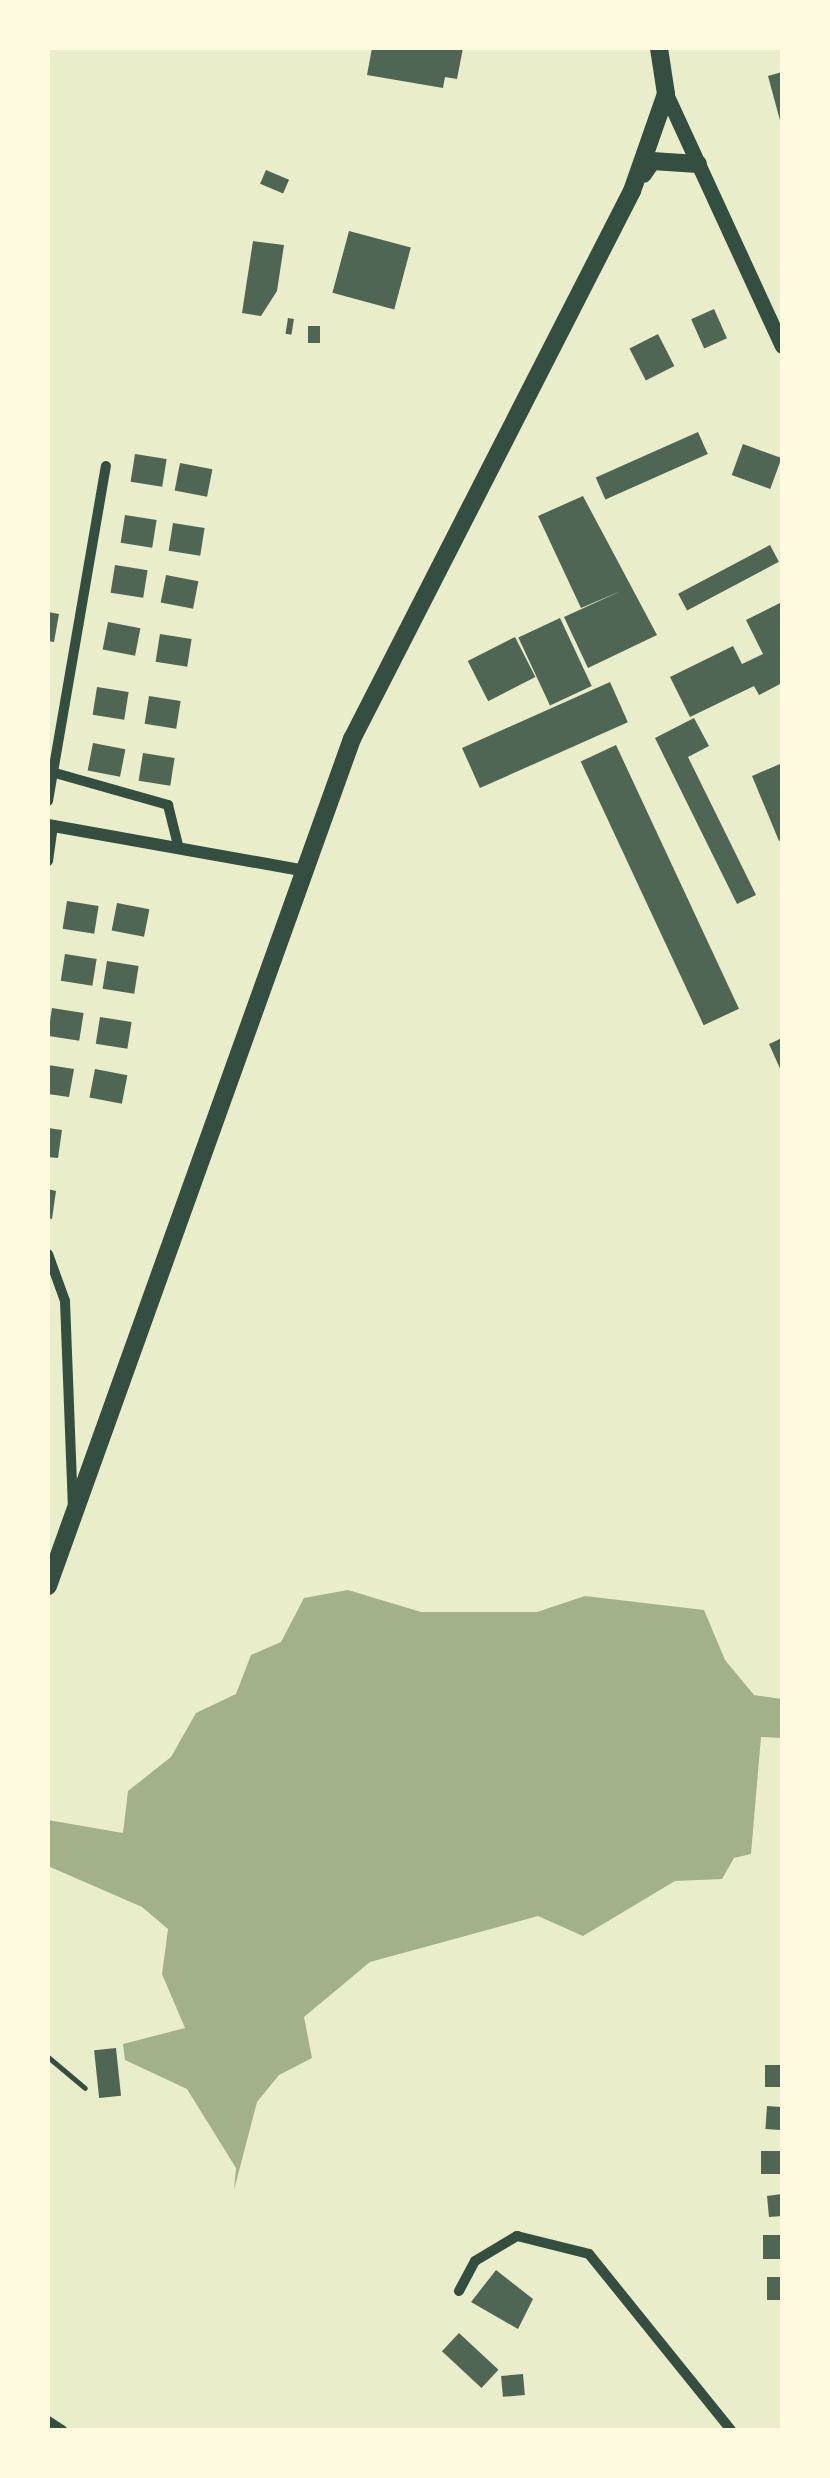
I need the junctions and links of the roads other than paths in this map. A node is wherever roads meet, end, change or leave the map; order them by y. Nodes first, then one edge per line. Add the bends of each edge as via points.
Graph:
1 (659, 48) edge
2 (666, 94) junction
3 (698, 164) junction
4 (632, 191) junction
5 (782, 346) edge
6 (106, 466) dead end
7 (54, 771) edge
8 (48, 800) edge
9 (50, 826) edge
10 (178, 844) junction
11 (48, 861) edge
12 (301, 870) junction
13 (48, 1254) edge
14 (73, 1516) junction
15 (48, 1586) edge
16 (48, 2057) edge
17 (85, 2088) dead end
18 (459, 2290) dead end
19 (48, 2421) edge
20 (62, 2430) edge
21 (730, 2430) edge

1 - 2 main road
2 - 3 main road
2 - 4 main road
3 - 4 main road via 652,160
3 - 5 main road
4 - 12 main road via 416,604
6 - 7 street
7 - 8 street
7 - 10 street via 168,805
9 - 10 street
9 - 11 street
10 - 12 street
12 - 14 main road
13 - 14 street via 65,1301
14 - 15 main road
16 - 17 lane
18 - 21 street via 476,2260 508,2239 556,2239 589,2254
19 - 20 street

